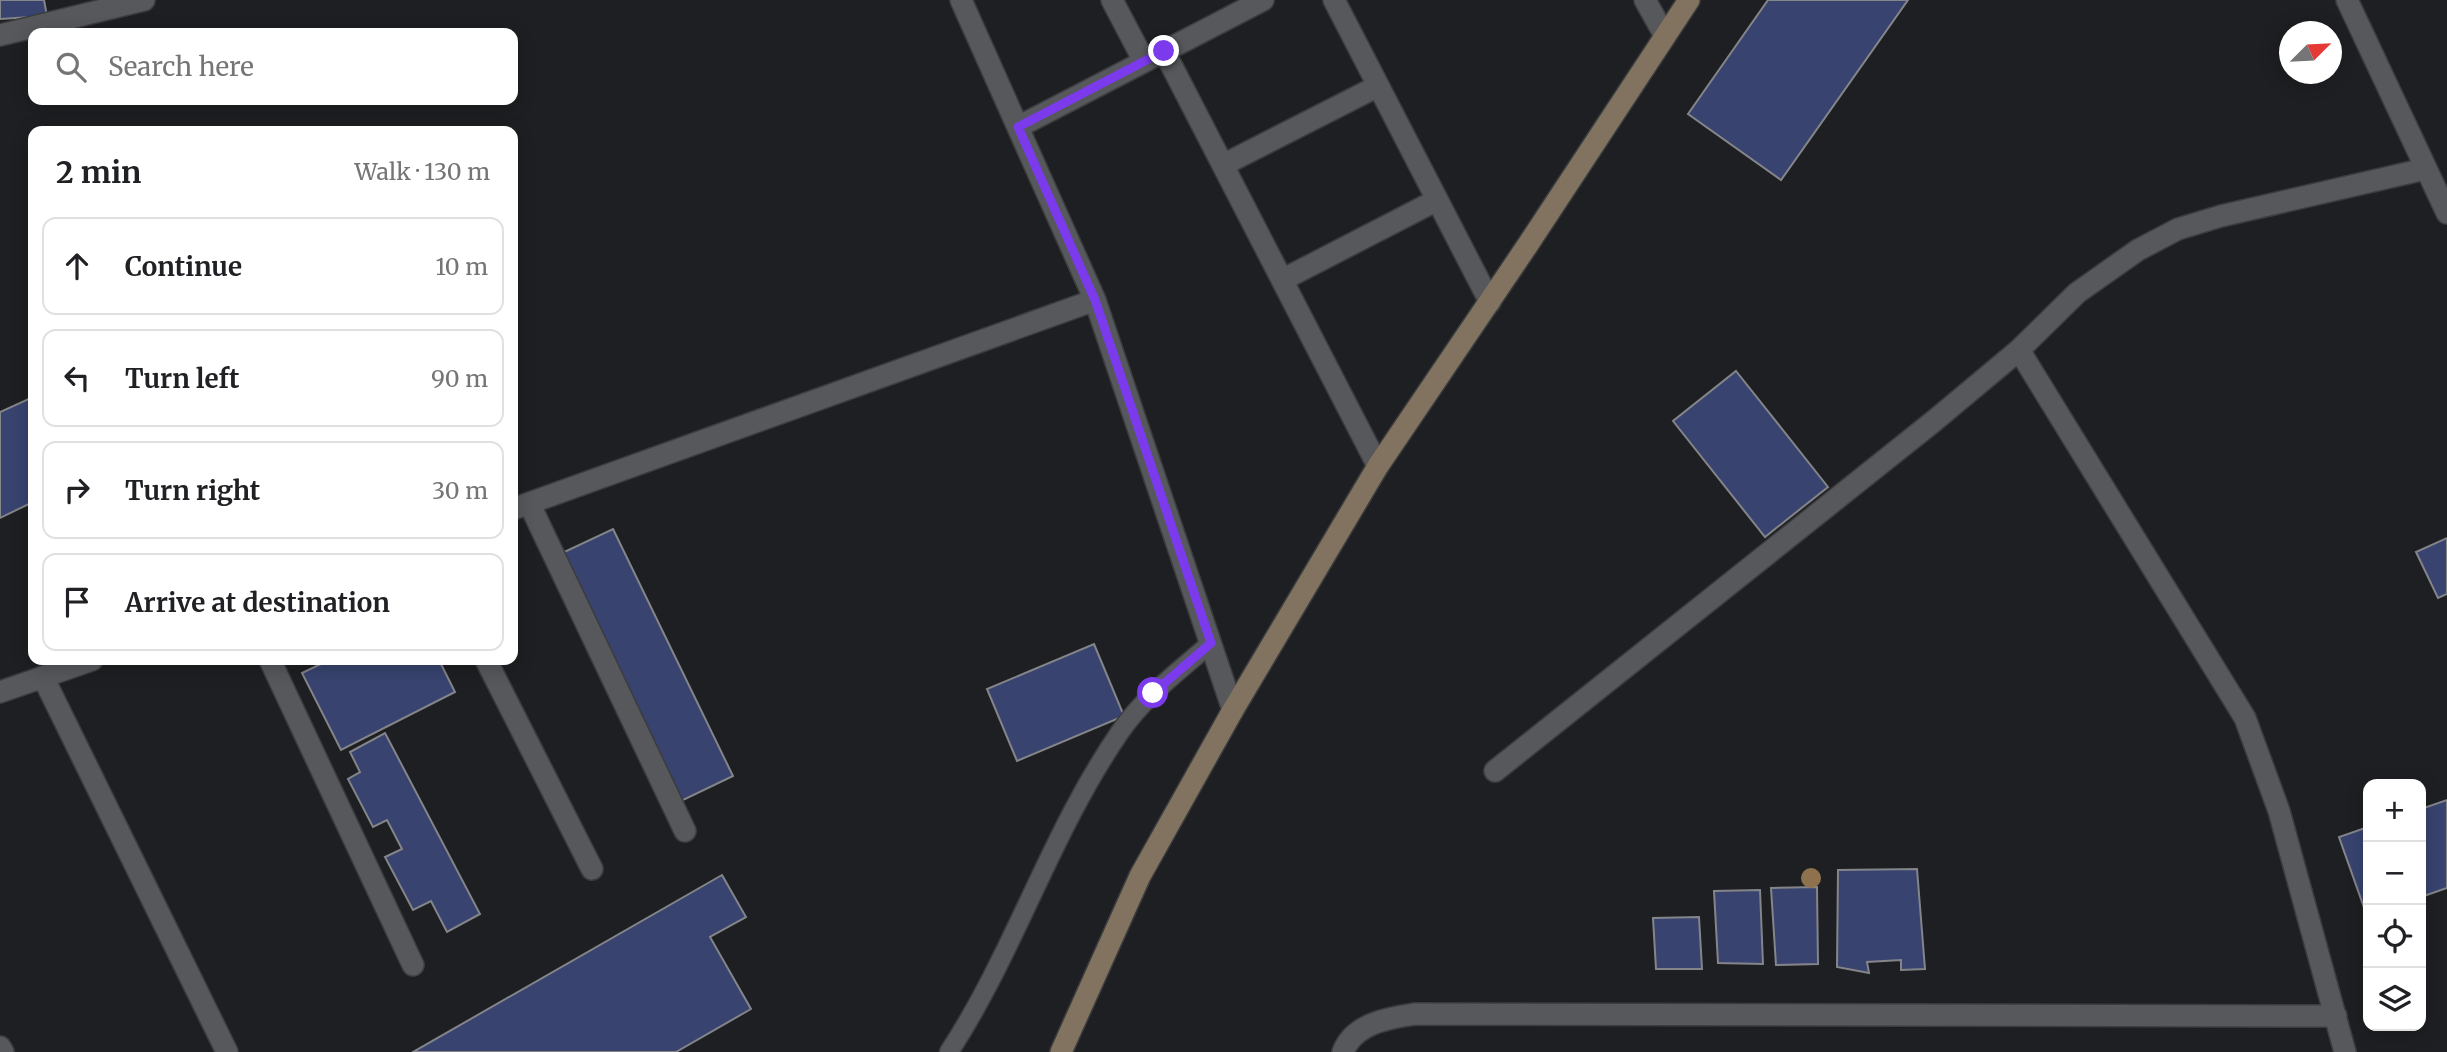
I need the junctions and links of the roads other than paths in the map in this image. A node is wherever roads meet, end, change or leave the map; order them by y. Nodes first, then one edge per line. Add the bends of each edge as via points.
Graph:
1 (144, 0) edge
2 (961, 0) edge
3 (1112, 0) edge
4 (1263, 0) edge
5 (1334, 0) edge
6 (1645, 0) edge
7 (1689, 0) edge
8 (2347, 0) edge
9 (1222, 9) edge
10 (28, 28) edge
11 (29, 28) edge
12 (0, 35) edge
13 (1665, 36) junction
14 (1164, 51) junction
15 (1144, 61) junction
16 (1378, 86) junction
17 (1018, 127) junction
18 (1223, 165) junction
19 (2425, 169) junction
20 (1437, 200) junction
21 (2447, 212) edge
22 (1282, 280) junction
23 (1095, 300) junction
24 (1490, 302) junction
25 (2019, 350) junction
26 (1378, 467) junction
27 (521, 506) edge
28 (1211, 643) junction
29 (78, 665) edge
30 (273, 665) edge
31 (489, 665) edge
32 (43, 677) junction
33 (0, 692) edge
34 (1233, 710) junction
35 (1495, 771) dead end
36 (685, 831) dead end
37 (593, 869) dead end
38 (413, 965) dead end
39 (2336, 1016) junction
40 (0, 1047) edge
41 (2, 1052) edge
42 (227, 1052) edge
43 (949, 1052) edge
44 (1061, 1052) edge
45 (1343, 1052) edge
46 (2345, 1052) edge

1 - 11 street
2 - 17 street
3 - 15 street
4 - 9 street
5 - 16 street
6 - 13 street
7 - 13 street
8 - 19 street
9 - 14 street
10 - 12 street
13 - 24 street
14 - 15 street
14 - 18 street
15 - 17 street
16 - 18 street
16 - 20 street
17 - 23 street
18 - 22 street
19 - 21 street
19 - 25 street via 2178,229 2138,250 2077,293
20 - 22 street
20 - 24 street
22 - 26 street
23 - 27 street
23 - 28 street
24 - 26 street
25 - 35 street
25 - 39 street via 2245,718 2279,811
26 - 34 street
27 - 36 street
28 - 34 street
28 - 43 lane via 1153,693 1120,732 1067,821
29 - 32 street
30 - 38 street
31 - 37 street
32 - 33 street
32 - 42 street
34 - 44 street via 1140,876
39 - 45 street via 1415,1014 1378,1020 1347,1042
39 - 46 street
40 - 41 street

